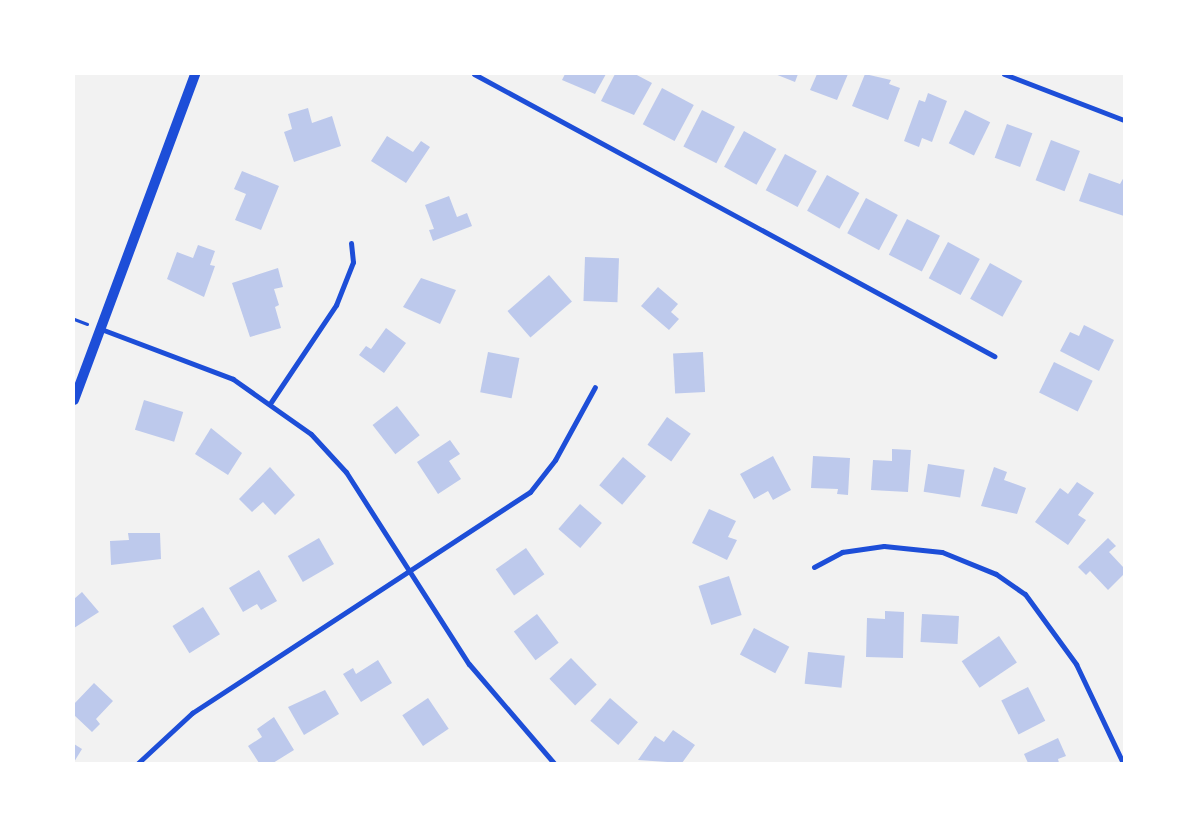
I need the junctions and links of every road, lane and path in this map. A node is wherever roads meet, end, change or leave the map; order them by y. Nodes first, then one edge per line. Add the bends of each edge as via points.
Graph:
1 (195, 74) edge
2 (474, 74) edge
3 (1004, 74) edge
4 (1124, 120) edge
5 (351, 243) dead end
6 (100, 329) junction
7 (994, 356) dead end
8 (596, 387) dead end
9 (74, 400) edge
10 (271, 402) junction
11 (814, 567) dead end
12 (412, 571) junction
13 (138, 763) edge
14 (554, 763) edge
15 (1123, 763) edge

1 - 6 main road
2 - 7 street
3 - 4 street
5 - 10 street via 353,262 336,305
6 - 9 main road
6 - 10 street via 200,364
8 - 12 street via 570,436 530,492
10 - 12 street via 311,434 346,472
11 - 15 street via 842,552 884,546 942,552 996,574 1025,594 1076,664
12 - 13 street via 192,713
12 - 14 street via 469,664

